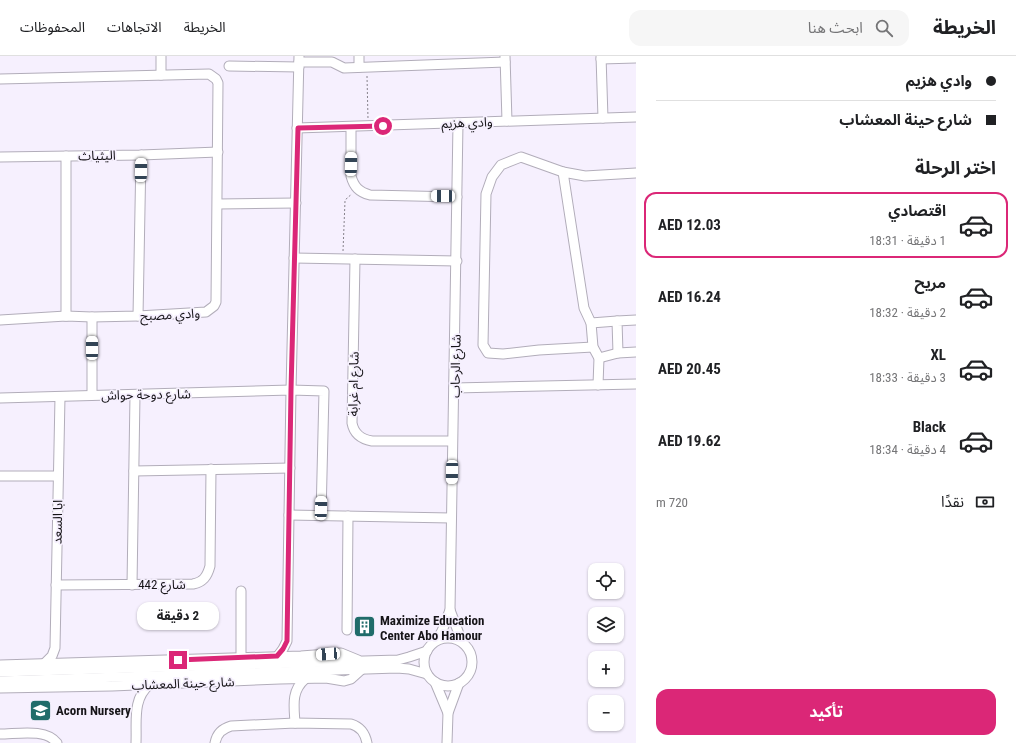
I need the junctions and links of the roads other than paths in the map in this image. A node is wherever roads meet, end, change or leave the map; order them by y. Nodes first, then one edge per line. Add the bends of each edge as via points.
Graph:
1 (161, 56) edge
2 (359, 56) edge
3 (601, 57) edge
4 (636, 58) edge
5 (505, 59) edge
6 (299, 61) edge
7 (229, 66) dead end
8 (363, 67) junction
9 (161, 75) junction
10 (0, 79) edge
11 (636, 117) edge
12 (603, 118) junction
13 (507, 121) junction
14 (458, 123) junction
15 (351, 127) junction
16 (298, 128) junction
17 (218, 152) junction
18 (141, 155) junction
19 (66, 156) junction
20 (0, 157) edge
21 (563, 172) junction
22 (636, 173) edge
23 (458, 197) junction
24 (296, 203) junction
25 (218, 204) junction
26 (294, 258) junction
27 (355, 259) junction
28 (456, 261) junction
29 (66, 316) junction
30 (138, 316) junction
31 (92, 317) junction
32 (0, 320) edge
33 (636, 320) edge
34 (617, 321) junction
35 (591, 323) junction
36 (593, 347) junction
37 (636, 352) edge
38 (618, 353) junction
39 (599, 358) junction
40 (636, 384) edge
41 (598, 385) junction
42 (454, 388) junction
43 (291, 390) junction
44 (92, 395) junction
45 (135, 395) junction
46 (60, 397) junction
47 (0, 398) edge
48 (452, 442) junction
49 (290, 468) junction
50 (211, 469) junction
51 (134, 471) junction
52 (0, 476) edge
53 (58, 476) junction
54 (289, 515) junction
55 (321, 516) junction
56 (348, 516) junction
57 (451, 518) junction
58 (56, 585) junction
59 (132, 585) junction
60 (241, 591) dead end
61 (450, 610) junction
62 (347, 630) dead end
63 (437, 640) junction
64 (287, 641) junction
65 (462, 642) junction
66 (55, 648) junction
67 (426, 650) junction
68 (277, 656) junction
69 (301, 656) junction
70 (241, 658) junction
71 (359, 661) junction
72 (31, 663) junction
73 (45, 663) junction
74 (68, 663) junction
75 (0, 665) edge
76 (361, 670) junction
77 (0, 672) edge
78 (10, 672) junction
79 (427, 674) junction
80 (98, 678) junction
81 (280, 679) junction
82 (305, 679) junction
83 (0, 681) edge
84 (435, 682) junction
85 (150, 684) junction
86 (459, 684) junction
87 (122, 685) junction
88 (112, 686) junction
89 (0, 688) edge
90 (294, 696) junction
91 (137, 702) junction
92 (448, 714) junction
93 (295, 724) junction
94 (0, 734) edge
95 (57, 743) edge
96 (136, 743) edge
97 (215, 743) edge
98 (367, 743) edge
99 (448, 743) edge

1 - 9 street
2 - 8 street
3 - 4 street
3 - 12 street
5 - 8 street
5 - 13 street
6 - 7 street
6 - 8 street via 332,62 344,68
6 - 16 street
9 - 10 street, وادي مصبح
9 - 17 street, وادي مصبح via 209,74 216,79
11 - 12 street, وادي هزيم
12 - 13 street, وادي هزيم
13 - 14 street, وادي هزيم
14 - 15 street, وادي هزيم
14 - 23 street, شارع الرحاب
15 - 16 street, وادي هزيم
15 - 23 street via 351,176 357,190 370,195
16 - 24 street
17 - 18 street, اليثياث
17 - 25 street, وادي مصبح
18 - 19 street, اليثياث
18 - 30 street
19 - 20 street, اليثياث
19 - 29 street
21 - 22 street via 585,176
21 - 35 street via 584,308
21 - 36 street via 521,158 501,165 492,177 486,194 483,345 488,353 503,354
23 - 28 street, شارع الرحاب
24 - 25 street
24 - 26 street
25 - 30 street, وادي مصبح via 214,306 206,312
26 - 27 street
26 - 43 street
27 - 28 street
27 - 48 street, شارع ام غرابة via 352,423 354,430 365,440 372,441
28 - 42 street, شارع الرحاب
29 - 31 street, وادي مصبح
29 - 32 street, وادي مصبح
30 - 31 street, وادي مصبح
31 - 44 street
33 - 34 street
34 - 35 street
34 - 38 street
35 - 36 street
36 - 39 street
37 - 38 street
38 - 39 street
39 - 41 street
40 - 41 street
41 - 42 street
42 - 48 street, شارع الرحاب
43 - 45 street, شارع دوحة حواش
43 - 49 street
43 - 55 street, شارع دوحة حواش via 324,391
44 - 45 street, شارع دوحة حواش
44 - 46 street, شارع دوحة حواش
45 - 51 street
46 - 47 street, شارع دوحة حواش
46 - 53 street, ابا السعد
48 - 57 street, شارع الرحاب
49 - 50 street
49 - 54 street
50 - 51 street
50 - 59 street, شارع 442 via 210,566 205,579 193,584
51 - 59 street
52 - 53 street
53 - 58 street, ابا السعد
54 - 55 street
54 - 64 street
55 - 56 street
56 - 57 street
56 - 62 street
57 - 61 street, شارع الرحاب
58 - 59 street, شارع 442
58 - 66 street, ابا السعد
60 - 70 street
61 - 63 street, شارع الرحاب
61 - 65 street, شارع الرحاب
63 - 65 street via 450,638
63 - 67 street
64 - 68 street
64 - 69 street via 292,650
65 - 86 street via 468,648 472,664 466,679
66 - 73 street
66 - 74 street
67 - 71 street, شارع حينة المعشاب via 398,660
67 - 79 street via 424,667
68 - 69 street, شارع حينة المعشاب
68 - 70 street, شارع حينة المعشاب
69 - 71 street, شارع حينة المعشاب via 341,653
70 - 74 street, شارع حينة المعشاب
71 - 78 street, شارع حينة المعشاب
72 - 73 street, شارع حينة المعشاب
72 - 75 street, شارع حينة المعشاب
72 - 78 street
73 - 74 street, شارع حينة المعشاب
76 - 79 street, شارع حينة المعشاب via 409,669
76 - 80 street, شارع حينة المعشاب
76 - 82 street, شارع حينة المعشاب via 344,682 326,678
77 - 78 street, شارع حينة المعشاب
79 - 84 street
80 - 83 street, شارع حينة المعشاب
80 - 88 street
81 - 82 street, شارع حينة المعشاب
81 - 85 street, شارع حينة المعشاب
81 - 90 street via 289,686
82 - 90 street via 298,686
84 - 86 street via 447,686
84 - 92 street
85 - 87 street, شارع حينة المعشاب
85 - 91 street
86 - 92 street
87 - 88 street, شارع حينة المعشاب
87 - 91 street via 132,692
88 - 89 street, شارع حينة المعشاب
90 - 93 street
91 - 96 street
92 - 99 street
93 - 97 street via 231,726 219,733
93 - 98 street via 351,724 362,730
94 - 95 street via 42,733 54,738

